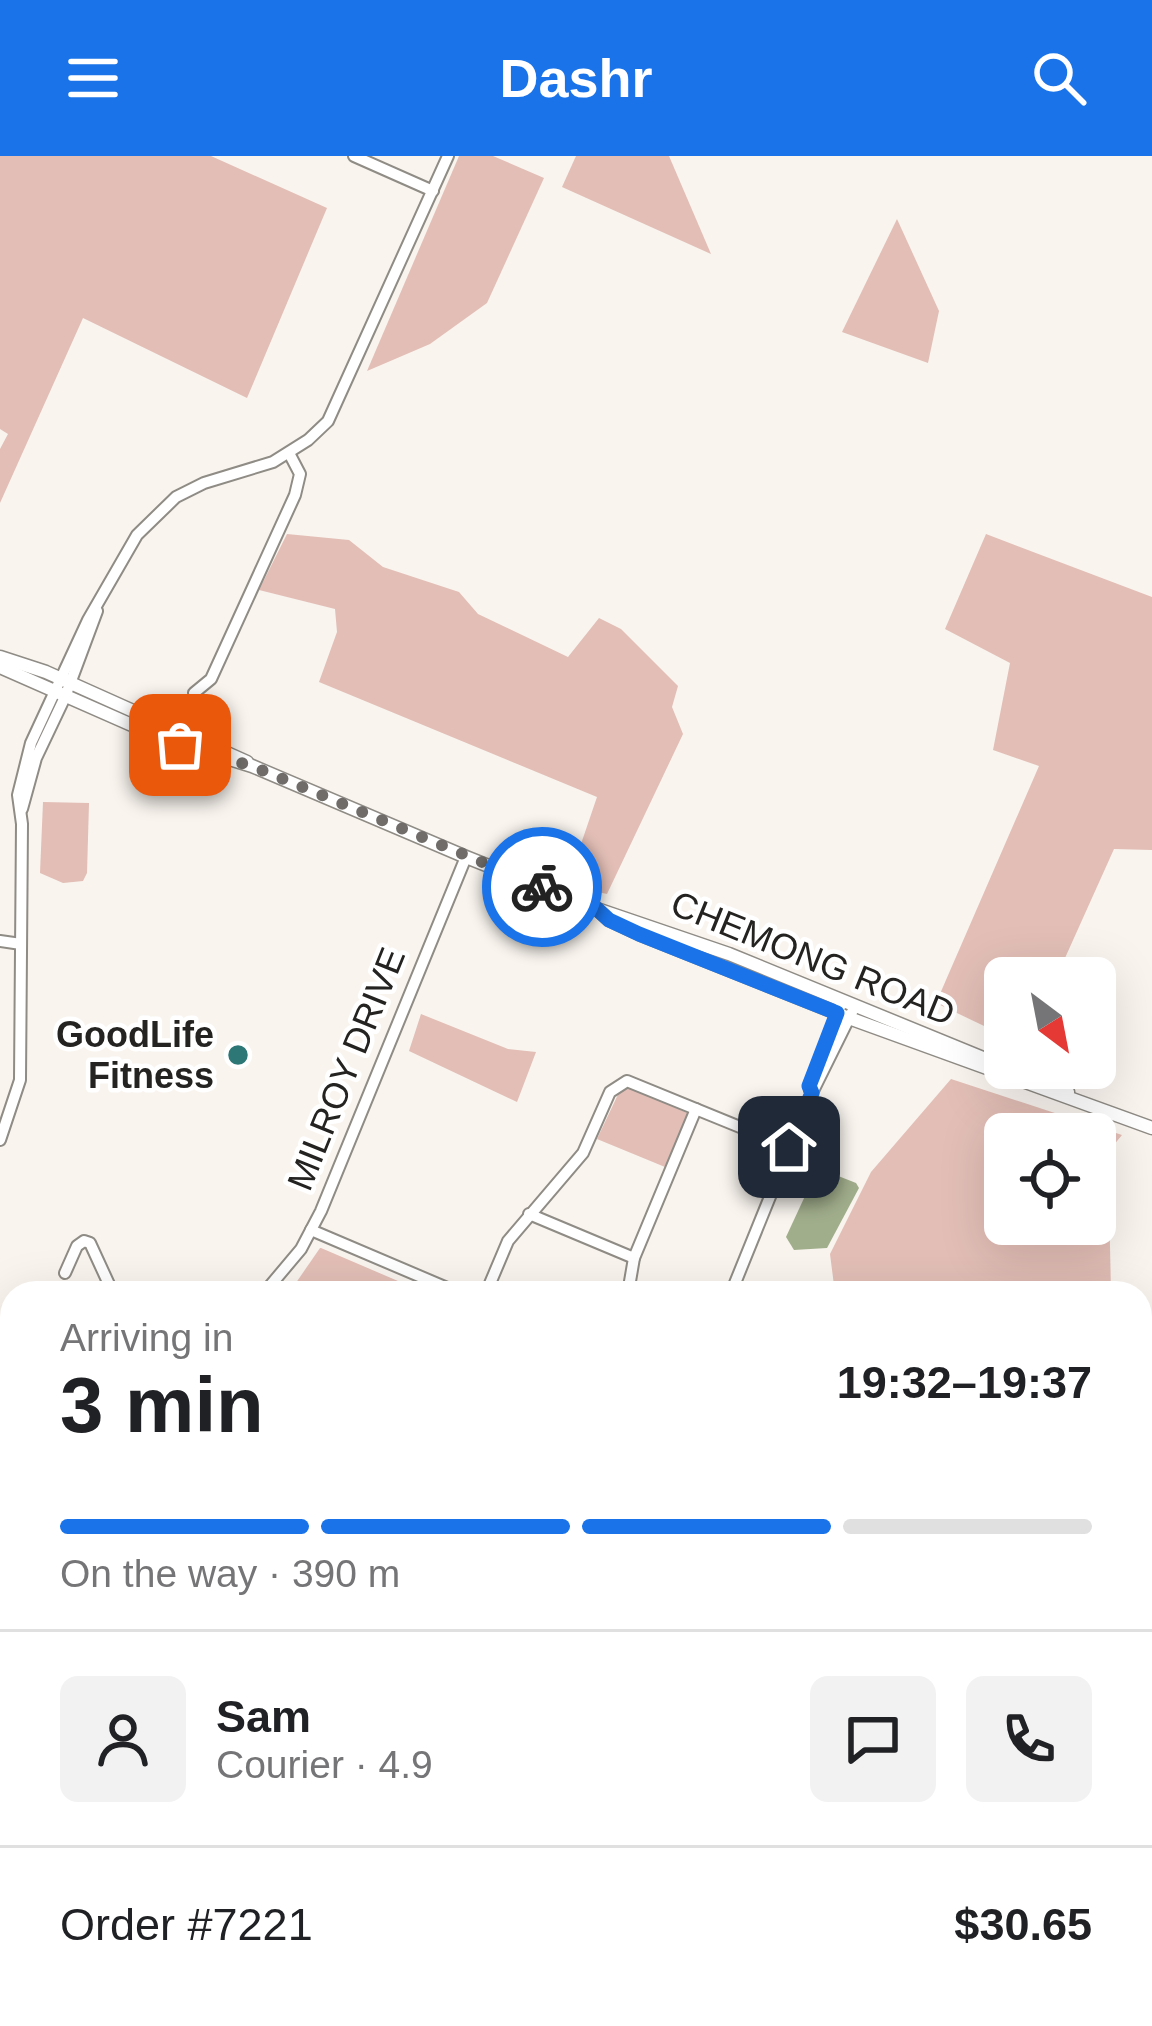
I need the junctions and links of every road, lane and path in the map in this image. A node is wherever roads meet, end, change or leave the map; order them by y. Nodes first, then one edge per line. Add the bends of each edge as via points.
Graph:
1 (354, 156) edge
2 (448, 156) edge
3 (434, 191) junction
4 (289, 453) junction
5 (0, 657) edge
6 (0, 667) edge
7 (62, 688) junction
8 (194, 693) dead end
9 (466, 857) junction
10 (0, 941) edge
11 (21, 944) junction
12 (846, 1009) junction
13 (984, 1059) edge
14 (1061, 1089) edge
15 (1095, 1107) junction
16 (697, 1109) junction
17 (1152, 1128) edge
18 (0, 1139) edge
19 (789, 1147) junction
20 (529, 1214) junction
21 (311, 1230) junction
22 (634, 1258) junction
23 (65, 1273) dead end
24 (107, 1281) edge
25 (277, 1281) edge
26 (431, 1281) edge
27 (491, 1281) edge
28 (630, 1281) edge
29 (735, 1281) edge

1 - 3 street
2 - 3 street
3 - 4 street via 328,421
4 - 7 street via 204,483 160,509 117,563
4 - 8 street via 300,474 295,495 211,679
5 - 7 main road, CHEMONG ROAD
6 - 7 main road, CHEMONG ROAD
7 - 9 main road, CHEMONG ROAD
7 - 11 street via 22,809
9 - 12 main road, CHEMONG ROAD via 639,934
9 - 21 street, MILROY DRIVE
10 - 11 street
11 - 18 street via 20,1079
12 - 13 main road, CHEMONG ROAD
12 - 15 main road, CHEMONG ROAD
12 - 19 street
14 - 15 main road, CHEMONG ROAD
15 - 17 main road, CHEMONG ROAD
16 - 19 street
16 - 20 street via 619,1084 584,1153
16 - 22 street
19 - 29 street
20 - 22 street
20 - 27 street
21 - 25 street, MILROY DRIVE
21 - 26 street
22 - 28 street
23 - 24 street via 83,1241

